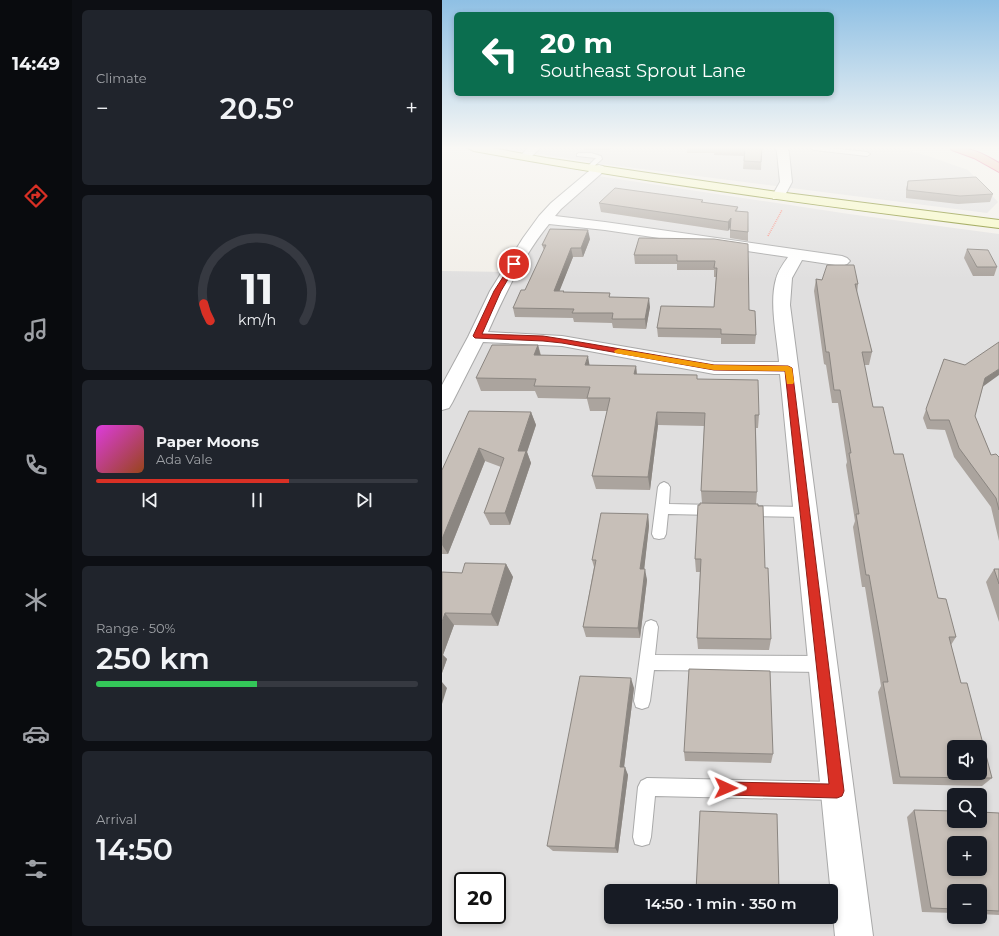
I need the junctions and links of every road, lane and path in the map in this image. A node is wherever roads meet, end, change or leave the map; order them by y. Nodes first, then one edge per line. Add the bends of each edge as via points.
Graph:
1 (571, 192) edge
2 (750, 192) edge
3 (780, 192) edge
4 (778, 196) junction
5 (544, 219) junction
6 (999, 224) edge
7 (798, 255) junction
8 (842, 261) dead end
9 (477, 336) junction
10 (788, 368) junction
11 (442, 403) edge
12 (664, 487) dead end
13 (661, 509) junction
14 (805, 512) junction
15 (659, 534) dead end
16 (651, 627) dead end
17 (647, 662) junction
18 (822, 664) junction
19 (642, 701) dead end
20 (837, 791) junction
21 (642, 837) dead end
22 (854, 936) edge

1 - 5 street
2 - 4 main road
3 - 4 street
4 - 6 main road
5 - 7 street
5 - 9 street via 498,291
7 - 8 street
7 - 10 street via 785,273 782,285
9 - 10 street via 543,338 714,368
9 - 11 street
10 - 14 street
12 - 13 lane
13 - 14 lane
13 - 15 lane
14 - 18 street
16 - 17 lane
17 - 18 lane
17 - 19 lane
18 - 20 street
20 - 21 lane via 647,787
20 - 22 street

